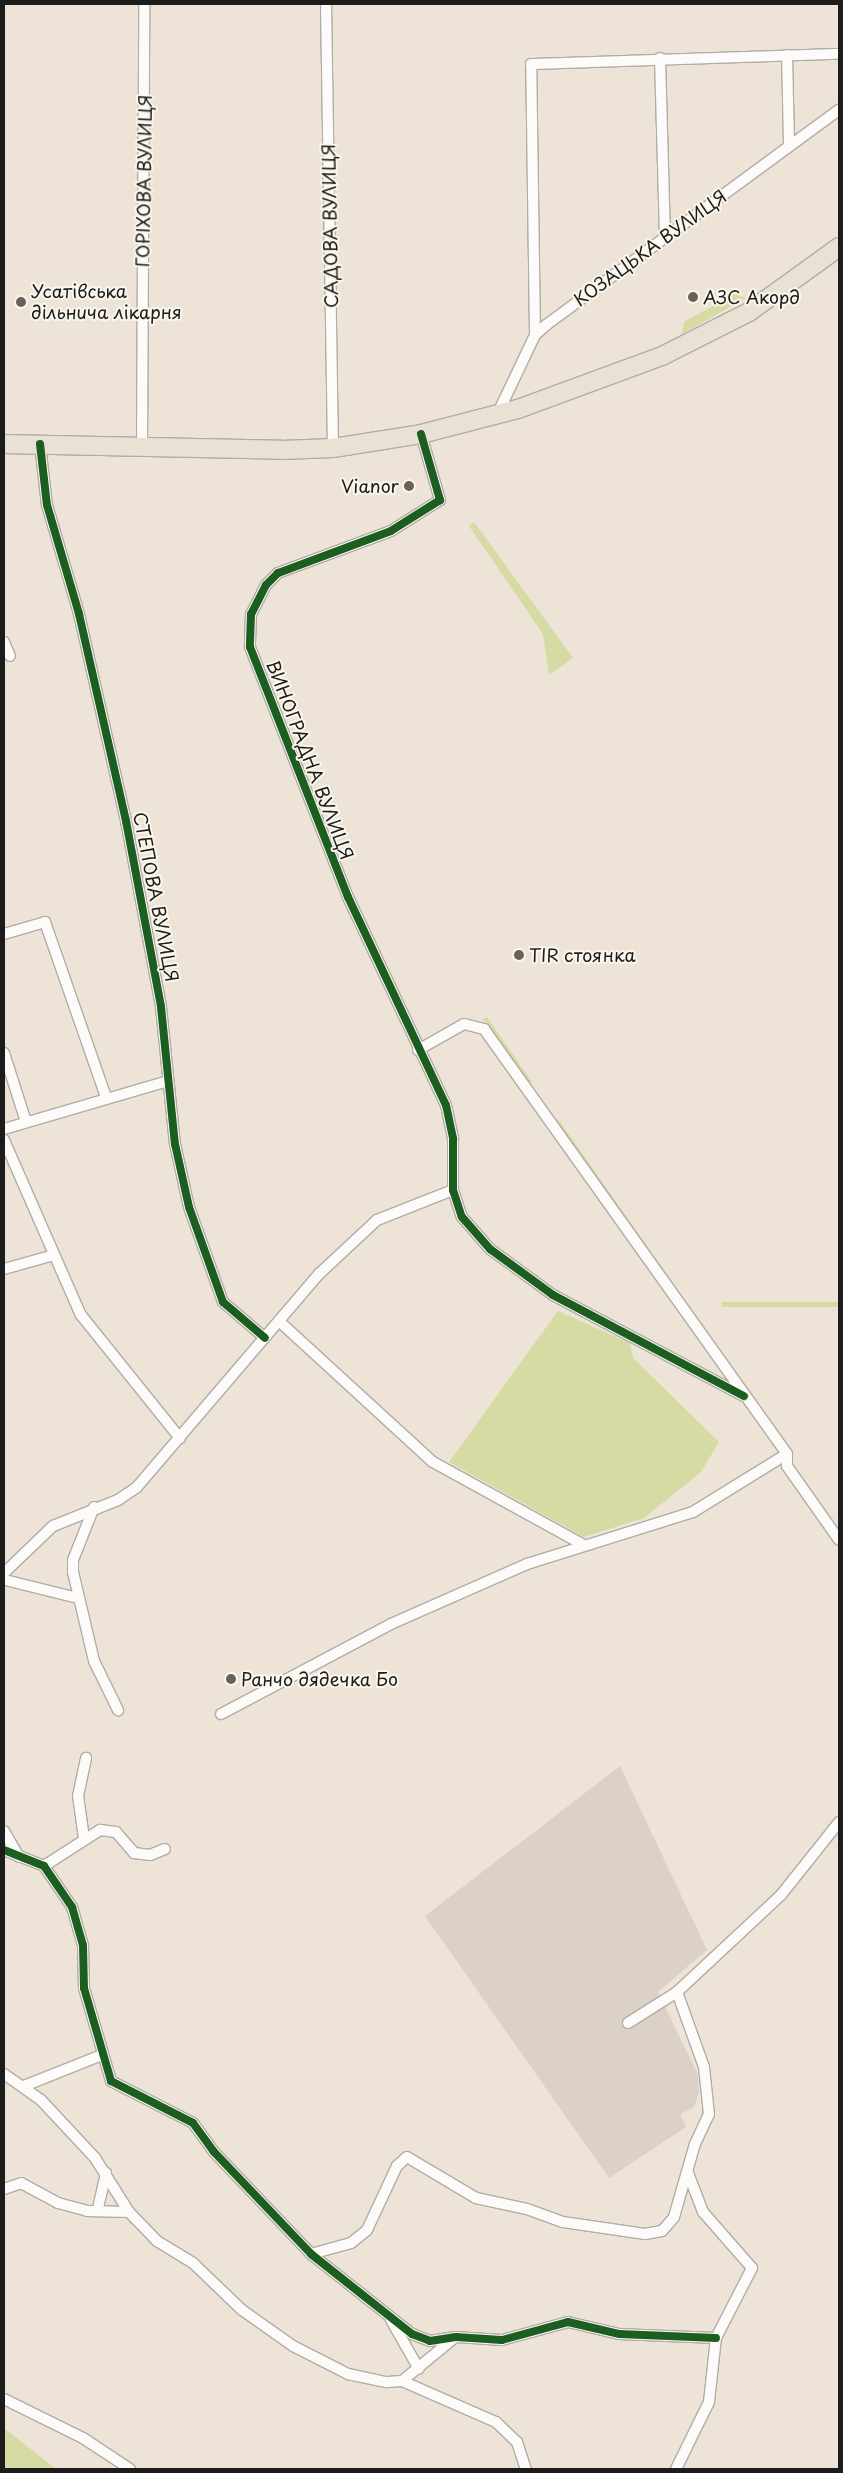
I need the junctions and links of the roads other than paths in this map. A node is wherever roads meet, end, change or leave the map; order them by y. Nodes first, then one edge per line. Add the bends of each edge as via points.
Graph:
1 (144, 4) edge
2 (326, 4) edge
3 (839, 54) edge
4 (788, 55) junction
5 (660, 58) junction
6 (839, 110) edge
7 (789, 146) junction
8 (665, 237) junction
9 (839, 247) edge
10 (535, 336) junction
11 (497, 415) junction
12 (421, 434) junction
13 (4, 444) edge
14 (40, 444) junction
15 (142, 447) junction
16 (333, 448) junction
17 (4, 642) edge
18 (10, 656) dead end
19 (4, 934) edge
20 (418, 1050) junction
21 (4, 1053) edge
22 (168, 1081) junction
23 (106, 1096) junction
24 (26, 1122) junction
25 (4, 1129) edge
26 (4, 1140) edge
27 (453, 1190) junction
28 (54, 1255) junction
29 (4, 1269) edge
30 (280, 1322) junction
31 (265, 1338) junction
32 (744, 1396) junction
33 (180, 1438) junction
34 (787, 1454) junction
35 (94, 1507) junction
36 (839, 1540) edge
37 (584, 1545) junction
38 (5, 1577) edge
39 (78, 1598) junction
40 (118, 1710) dead end
41 (221, 1714) dead end
42 (86, 1758) dead end
43 (839, 1822) edge
44 (4, 1831) edge
45 (84, 1838) junction
46 (165, 1849) dead end
47 (4, 1850) edge
48 (19, 1857) junction
49 (44, 1866) junction
50 (677, 1992) junction
51 (628, 2023) dead end
52 (102, 2055) junction
53 (4, 2074) edge
54 (24, 2086) junction
55 (688, 2172) junction
56 (106, 2174) junction
57 (4, 2188) edge
58 (98, 2208) junction
59 (129, 2212) junction
60 (311, 2254) junction
61 (387, 2313) junction
62 (456, 2337) junction
63 (716, 2338) junction
64 (419, 2369) junction
65 (402, 2381) junction
66 (4, 2399) edge
67 (130, 2469) edge
68 (526, 2469) edge
69 (676, 2469) edge

1 - 15 street, ГОРІХОВА ВУЛИЦЯ
2 - 16 street, САДОВА ВУЛИЦЯ
3 - 4 street
4 - 5 street
4 - 7 street
5 - 8 street
5 - 10 street via 531,64
6 - 7 street, КОЗАЦЬКА ВУЛИЦЯ
7 - 8 street, КОЗАЦЬКА ВУЛИЦЯ
8 - 10 street, КОЗАЦЬКА ВУЛИЦЯ
9 - 11 highway via 779,293 708,336 627,371
10 - 11 street, КОЗАЦЬКА ВУЛИЦЯ
11 - 12 highway
12 - 16 highway
12 - 20 street, ВИНОГРАДНА ВУЛИЦЯ via 440,500 391,531 278,573 256,599 248,630 257,666 348,897
13 - 14 highway
14 - 15 highway
14 - 22 street, СТЕПОВА ВУЛИЦЯ via 47,505 79,614 126,821 162,1007
15 - 16 highway
17 - 18 street
19 - 23 street via 45,922
20 - 27 street, ВИНОГРАДНА ВУЛИЦЯ via 450,1120
20 - 32 street via 464,1024 484,1029
21 - 24 street
22 - 23 street
22 - 31 street, СТЕПОВА ВУЛИЦЯ via 181,1171 216,1288 242,1322
23 - 24 street
24 - 25 street
26 - 28 street
27 - 30 street via 377,1220 319,1274
27 - 32 street, ВИНОГРАДНА ВУЛИЦЯ via 462,1217 473,1232 553,1296
28 - 29 street
28 - 33 street via 88,1325
30 - 31 street
30 - 37 street via 433,1462
31 - 33 street
32 - 34 street
33 - 35 street via 128,1494
34 - 36 street via 786,1466
34 - 37 street via 693,1512
35 - 38 street via 53,1526
35 - 39 street via 73,1560
37 - 41 street via 527,1564 391,1624
38 - 39 street
39 - 40 street via 94,1661
42 - 45 street via 78,1796
43 - 50 street via 781,1895
44 - 48 street
45 - 46 street via 108,1829 134,1853 150,1855
45 - 49 street
47 - 48 street
48 - 49 street
49 - 52 street via 68,1900 79,1925 84,1988
50 - 51 street
50 - 55 street via 709,2090 709,2114
52 - 54 street
52 - 60 street via 111,2081 193,2124 214,2152
53 - 54 street
54 - 56 street
55 - 60 street via 669,2226 645,2234 563,2222 527,2208 476,2198 407,2157 397,2166 367,2230 351,2243
55 - 63 street via 703,2212 752,2268
56 - 58 street
56 - 59 street
57 - 58 street via 30,2185 58,2203 87,2211
58 - 59 street
59 - 65 street via 157,2241 193,2263 267,2330 348,2374 369,2380
60 - 61 street
61 - 62 street via 412,2334 430,2342
61 - 64 street
62 - 63 street via 502,2340 568,2322 619,2334
62 - 64 street
63 - 69 street via 709,2402
64 - 65 street
65 - 68 street via 496,2422 517,2442
66 - 67 street via 82,2438

